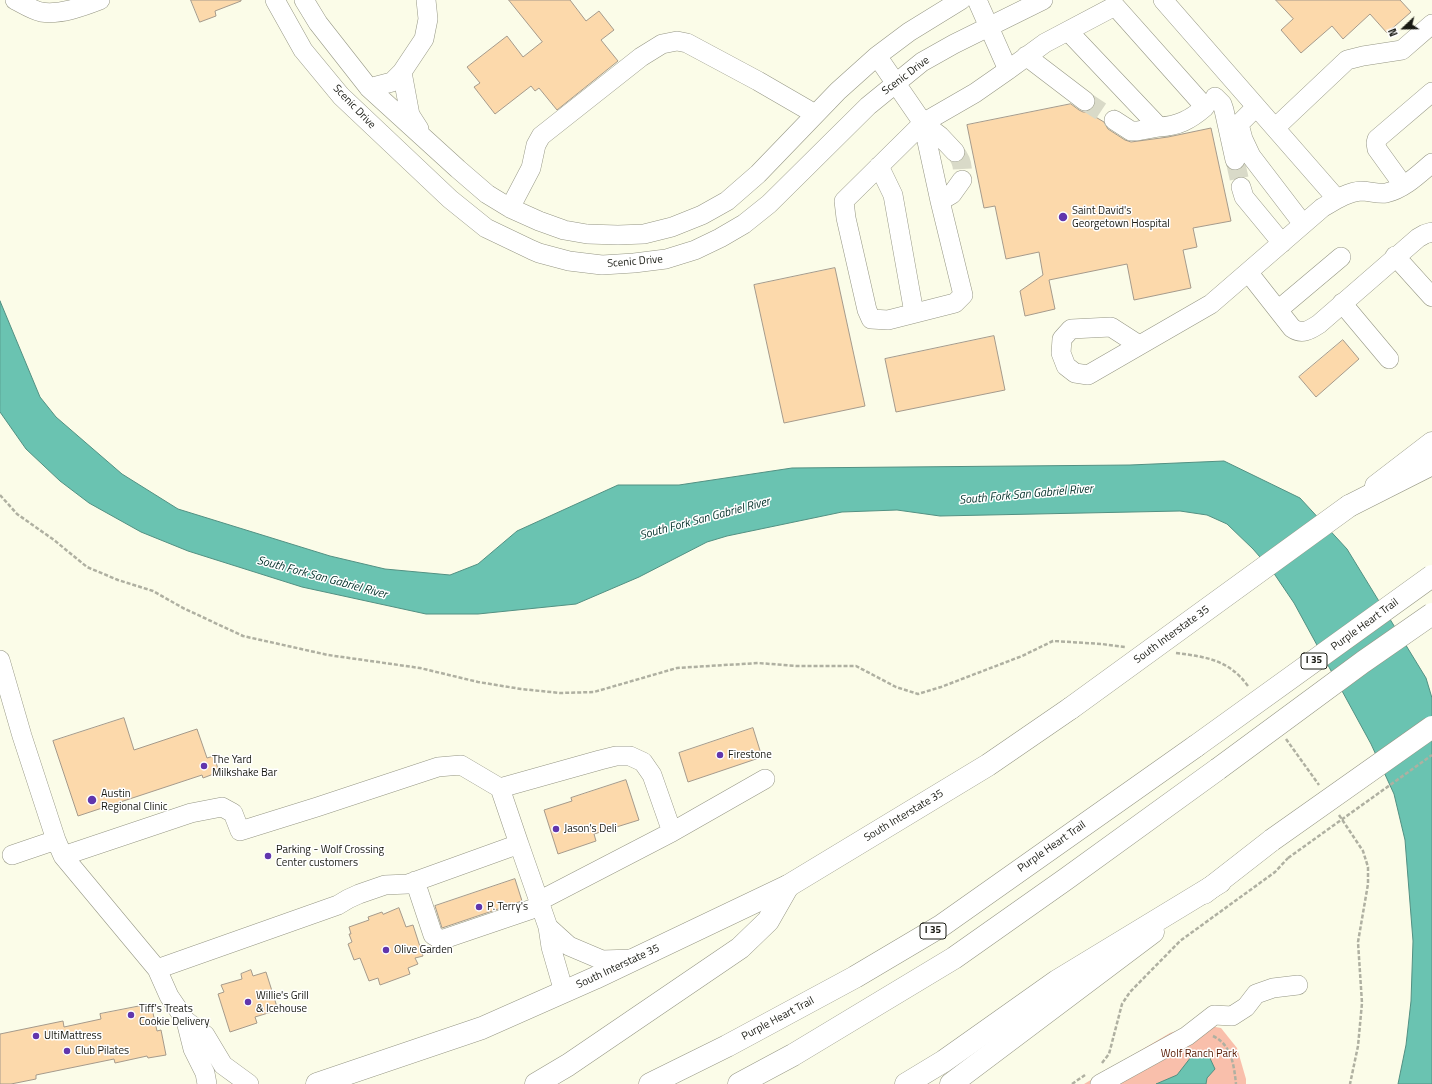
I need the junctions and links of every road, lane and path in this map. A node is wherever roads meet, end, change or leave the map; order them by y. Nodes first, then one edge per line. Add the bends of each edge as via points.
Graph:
1 (15, 0) edge
2 (100, 0) edge
3 (275, 0) edge
4 (304, 0) edge
5 (426, 0) edge
6 (961, 0) edge
7 (977, 0) edge
8 (1043, 0) edge
9 (1163, 0) edge
10 (1432, 24) edge
11 (989, 26) junction
12 (1068, 31) junction
13 (877, 56) junction
14 (1026, 56) junction
15 (1008, 70) junction
16 (402, 72) junction
17 (1234, 81) junction
18 (896, 83) junction
19 (369, 88) junction
20 (1432, 92) edge
21 (1085, 101) tunnel mouth
22 (1210, 102) junction
23 (1256, 107) junction
24 (815, 114) junction
25 (1114, 120) tunnel mouth
26 (923, 123) junction
27 (1159, 127) junction
28 (1275, 128) junction
29 (426, 140) junction
30 (955, 152) tunnel mouth
31 (1235, 160) tunnel mouth
32 (1432, 163) edge
33 (879, 166) junction
34 (962, 180) tunnel mouth
35 (1403, 185) junction
36 (1241, 187) tunnel mouth
37 (1337, 199) junction
38 (940, 201) junction
39 (510, 208) junction
40 (1304, 224) junction
41 (1432, 232) edge
42 (1282, 243) junction
43 (1395, 256) junction
44 (1341, 257) dead end
45 (1248, 272) junction
46 (1432, 297) edge
47 (1342, 303) junction
48 (1278, 310) junction
49 (914, 313) junction
50 (1139, 346) dead end
51 (1389, 359) dead end
52 (1432, 443) edge
53 (1432, 464) edge
54 (0, 495) edge
55 (1349, 506) junction
56 (1432, 576) edge
57 (1432, 614) edge
58 (1125, 647) dead end
59 (1171, 652) dead end
60 (0, 660) edge
61 (1252, 692) dead end
62 (1432, 727) edge
63 (1284, 736) dead end
64 (1432, 755) edge
65 (765, 779) dead end
66 (1320, 786) dead end
67 (500, 788) junction
68 (1337, 812) dead end
69 (672, 832) junction
70 (519, 844) junction
71 (60, 848) junction
72 (12, 855) dead end
73 (415, 881) junction
74 (1220, 882) junction
75 (788, 886) junction
76 (540, 904) junction
77 (548, 927) junction
78 (634, 959) junction
79 (157, 969) junction
80 (1298, 985) dead end
81 (564, 992) junction
82 (186, 1021) junction
83 (1187, 1036) junction
84 (1097, 1074) edge
85 (207, 1084) edge
86 (249, 1084) edge
87 (317, 1084) edge
88 (536, 1084) edge
89 (650, 1084) edge
90 (739, 1084) edge
91 (906, 1084) edge
92 (951, 1084) edge
93 (1072, 1084) edge
94 (1236, 1084) edge
95 (1350, 1084) edge

1 - 2 street via 40,12 57,12
3 - 18 street, Scenic Drive via 303,50 341,96 450,199 486,228 539,253 569,261 602,265 666,259 695,250 720,238 770,204 868,106
4 - 19 street via 318,23
5 - 16 street via 428,19 424,39
6 - 13 street via 909,32
7 - 11 street
8 - 11 street, Scenic Drive
9 - 17 street
10 - 28 street via 1402,50 1347,60
11 - 15 street
11 - 18 street, Scenic Drive via 922,62
12 - 14 street via 1045,42
12 - 22 street via 1115,6
12 - 27 street
13 - 18 street
13 - 24 street
14 - 15 street
14 - 21 street
15 - 26 street
16 - 19 street via 392,82
16 - 29 street via 410,115
17 - 22 street
17 - 23 street
18 - 26 street
19 - 29 street
20 - 35 street via 1377,139 1377,149
22 - 27 street via 1193,117 1171,127
22 - 31 street via 1222,104
23 - 28 street
23 - 40 street via 1239,124 1242,139 1251,156
24 - 39 street via 758,174 727,201 702,215 672,226 644,234 587,234 564,230
24 - 39 street via 687,43 677,41 662,44 641,57 541,136 536,145 531,168
25 - 27 street via 1131,131
26 - 30 street
26 - 33 street
26 - 38 street
28 - 37 street
29 - 39 street via 487,194
32 - 35 street
33 - 49 street via 893,195
33 - 49 street via 844,201 867,310 871,319 888,320
34 - 38 street via 952,194
35 - 37 street via 1385,193 1361,191
36 - 42 street via 1244,197
37 - 40 street
38 - 49 street via 963,295 955,303
40 - 42 street
41 - 43 street via 1418,238
42 - 45 street
43 - 46 street
43 - 47 street
44 - 48 street
45 - 48 street
45 - 50 street via 1211,304
47 - 48 street via 1319,324 1303,332 1292,328
47 - 51 street
52 - 55 main road, South Interstate 35
53 - 55 main road
54 - 58 path via 17,514 87,567 153,591 244,636 328,655 420,668 520,689 560,693 594,692 677,668 758,663 856,666 896,687 918,694 1022,656 1053,641
55 - 75 main road, South Interstate 35, bridge via 1071,708 988,765
56 - 89 main road, Purple Heart Trail / I 35, bridge via 941,926 855,977
57 - 90 main road, I 35, bridge via 954,958 820,1039
59 - 61 path via 1202,656 1221,662 1243,679
60 - 71 street via 22,736
62 - 74 main road, bridge via 1272,840
63 - 66 path
64 - 84 path, bridge via 1288,858 1275,872 1180,941 1130,992 1122,1004 1109,1054
65 - 69 street
67 - 69 street via 616,756 630,756 643,762 652,775
67 - 70 street
67 - 71 street via 461,765 438,767 240,831 233,813 222,807
68 - 95 path via 1363,851 1368,867 1368,884 1358,942 1362,1003 1358,1046
69 - 76 street
70 - 73 street
70 - 76 street
71 - 72 street
71 - 79 street
73 - 76 street via 433,935 441,940
73 - 79 street via 408,884 385,885 348,898 338,905
74 - 91 main road via 1057,981 944,1061
74 - 92 main road
75 - 78 main road, South Interstate 35
75 - 88 main road via 768,921 740,948
76 - 77 street
77 - 78 street via 569,946 602,960
77 - 81 street
78 - 81 main road, South Interstate 35
79 - 82 street via 169,996
80 - 83 street via 1274,988 1256,994 1246,1007 1232,1016 1214,1015
81 - 87 main road, South Interstate 35 via 482,1028
82 - 85 street via 193,1049 205,1073
82 - 86 street via 205,1035 223,1065
83 - 84 street
83 - 94 path via 1215,1036 1227,1047 1234,1062
84 - 93 path

